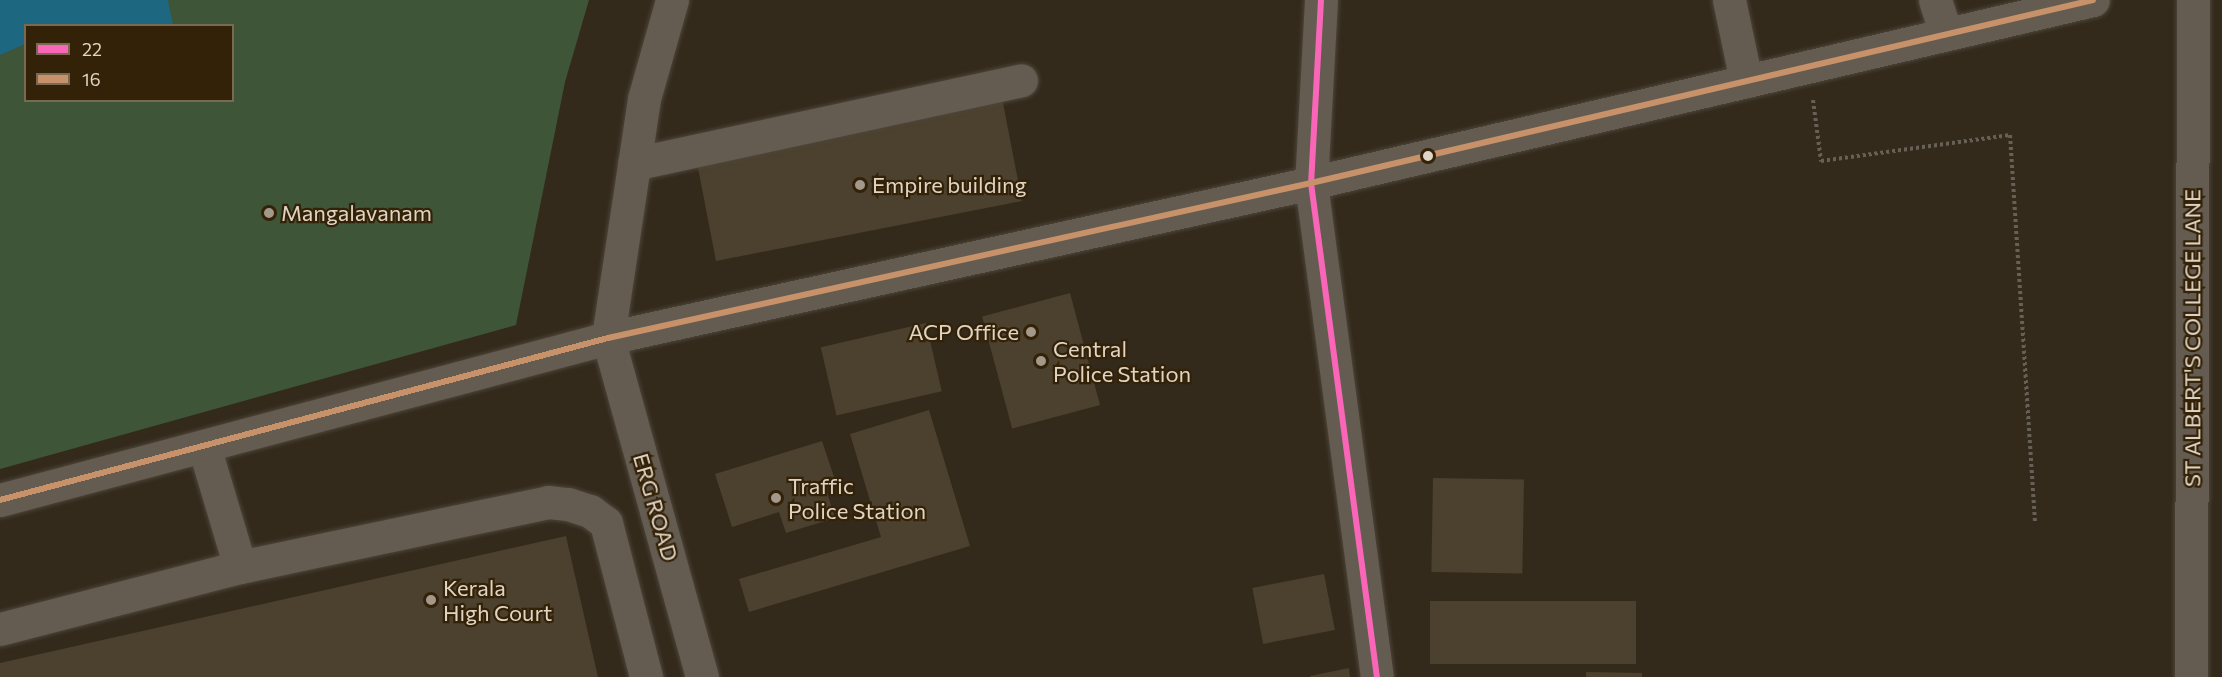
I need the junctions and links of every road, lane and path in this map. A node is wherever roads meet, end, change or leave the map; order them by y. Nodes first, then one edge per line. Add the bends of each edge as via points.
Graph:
1 (672, 0) edge
2 (1321, 0) edge
3 (1730, 0) edge
4 (1935, 0) edge
5 (2193, 0) edge
6 (2079, 2) edge
7 (1946, 34) junction
8 (1808, 67) junction
9 (1021, 80) dead end
10 (1746, 81) junction
11 (634, 164) junction
12 (1311, 183) junction
13 (608, 338) junction
14 (204, 446) junction
15 (0, 500) edge
16 (2035, 523) dead end
17 (240, 567) junction
18 (0, 629) edge
19 (646, 677) edge
20 (702, 677) edge
21 (1377, 677) edge
22 (2192, 677) edge

1 - 11 street via 644,99
2 - 12 street
3 - 10 street
4 - 7 street
5 - 22 street, ST ALBERT'S COLLEGE LANE
6 - 7 street
7 - 8 street
8 - 10 street
8 - 16 path via 1821,161 2010,135
9 - 11 street
10 - 12 street
11 - 13 street
12 - 13 street
12 - 21 street
13 - 14 street
13 - 20 street, ERG ROAD
14 - 15 street
14 - 17 street
17 - 18 street
17 - 19 street via 548,502 568,504 590,511 606,523

